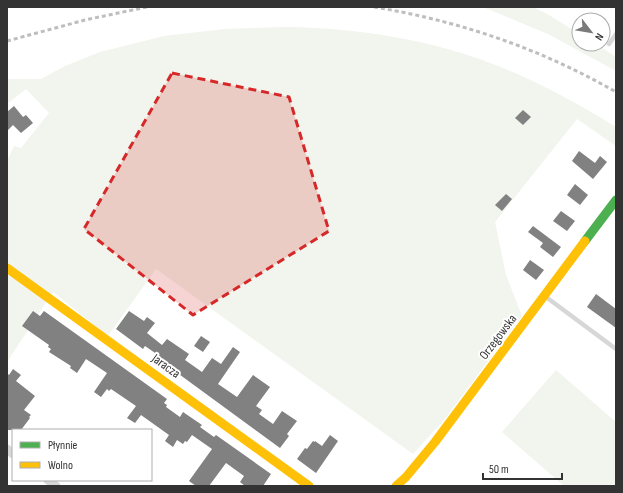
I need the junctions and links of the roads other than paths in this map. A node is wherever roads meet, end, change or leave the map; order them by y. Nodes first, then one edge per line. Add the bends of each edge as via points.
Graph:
1 (616, 200) edge
2 (7, 268) edge
3 (545, 296) junction
4 (616, 349) edge
5 (309, 486) edge
6 (396, 486) edge

1 - 3 street, Orzegowska
2 - 5 street, Jaracza
3 - 4 lane
3 - 6 street, Orzegowska via 436,442

